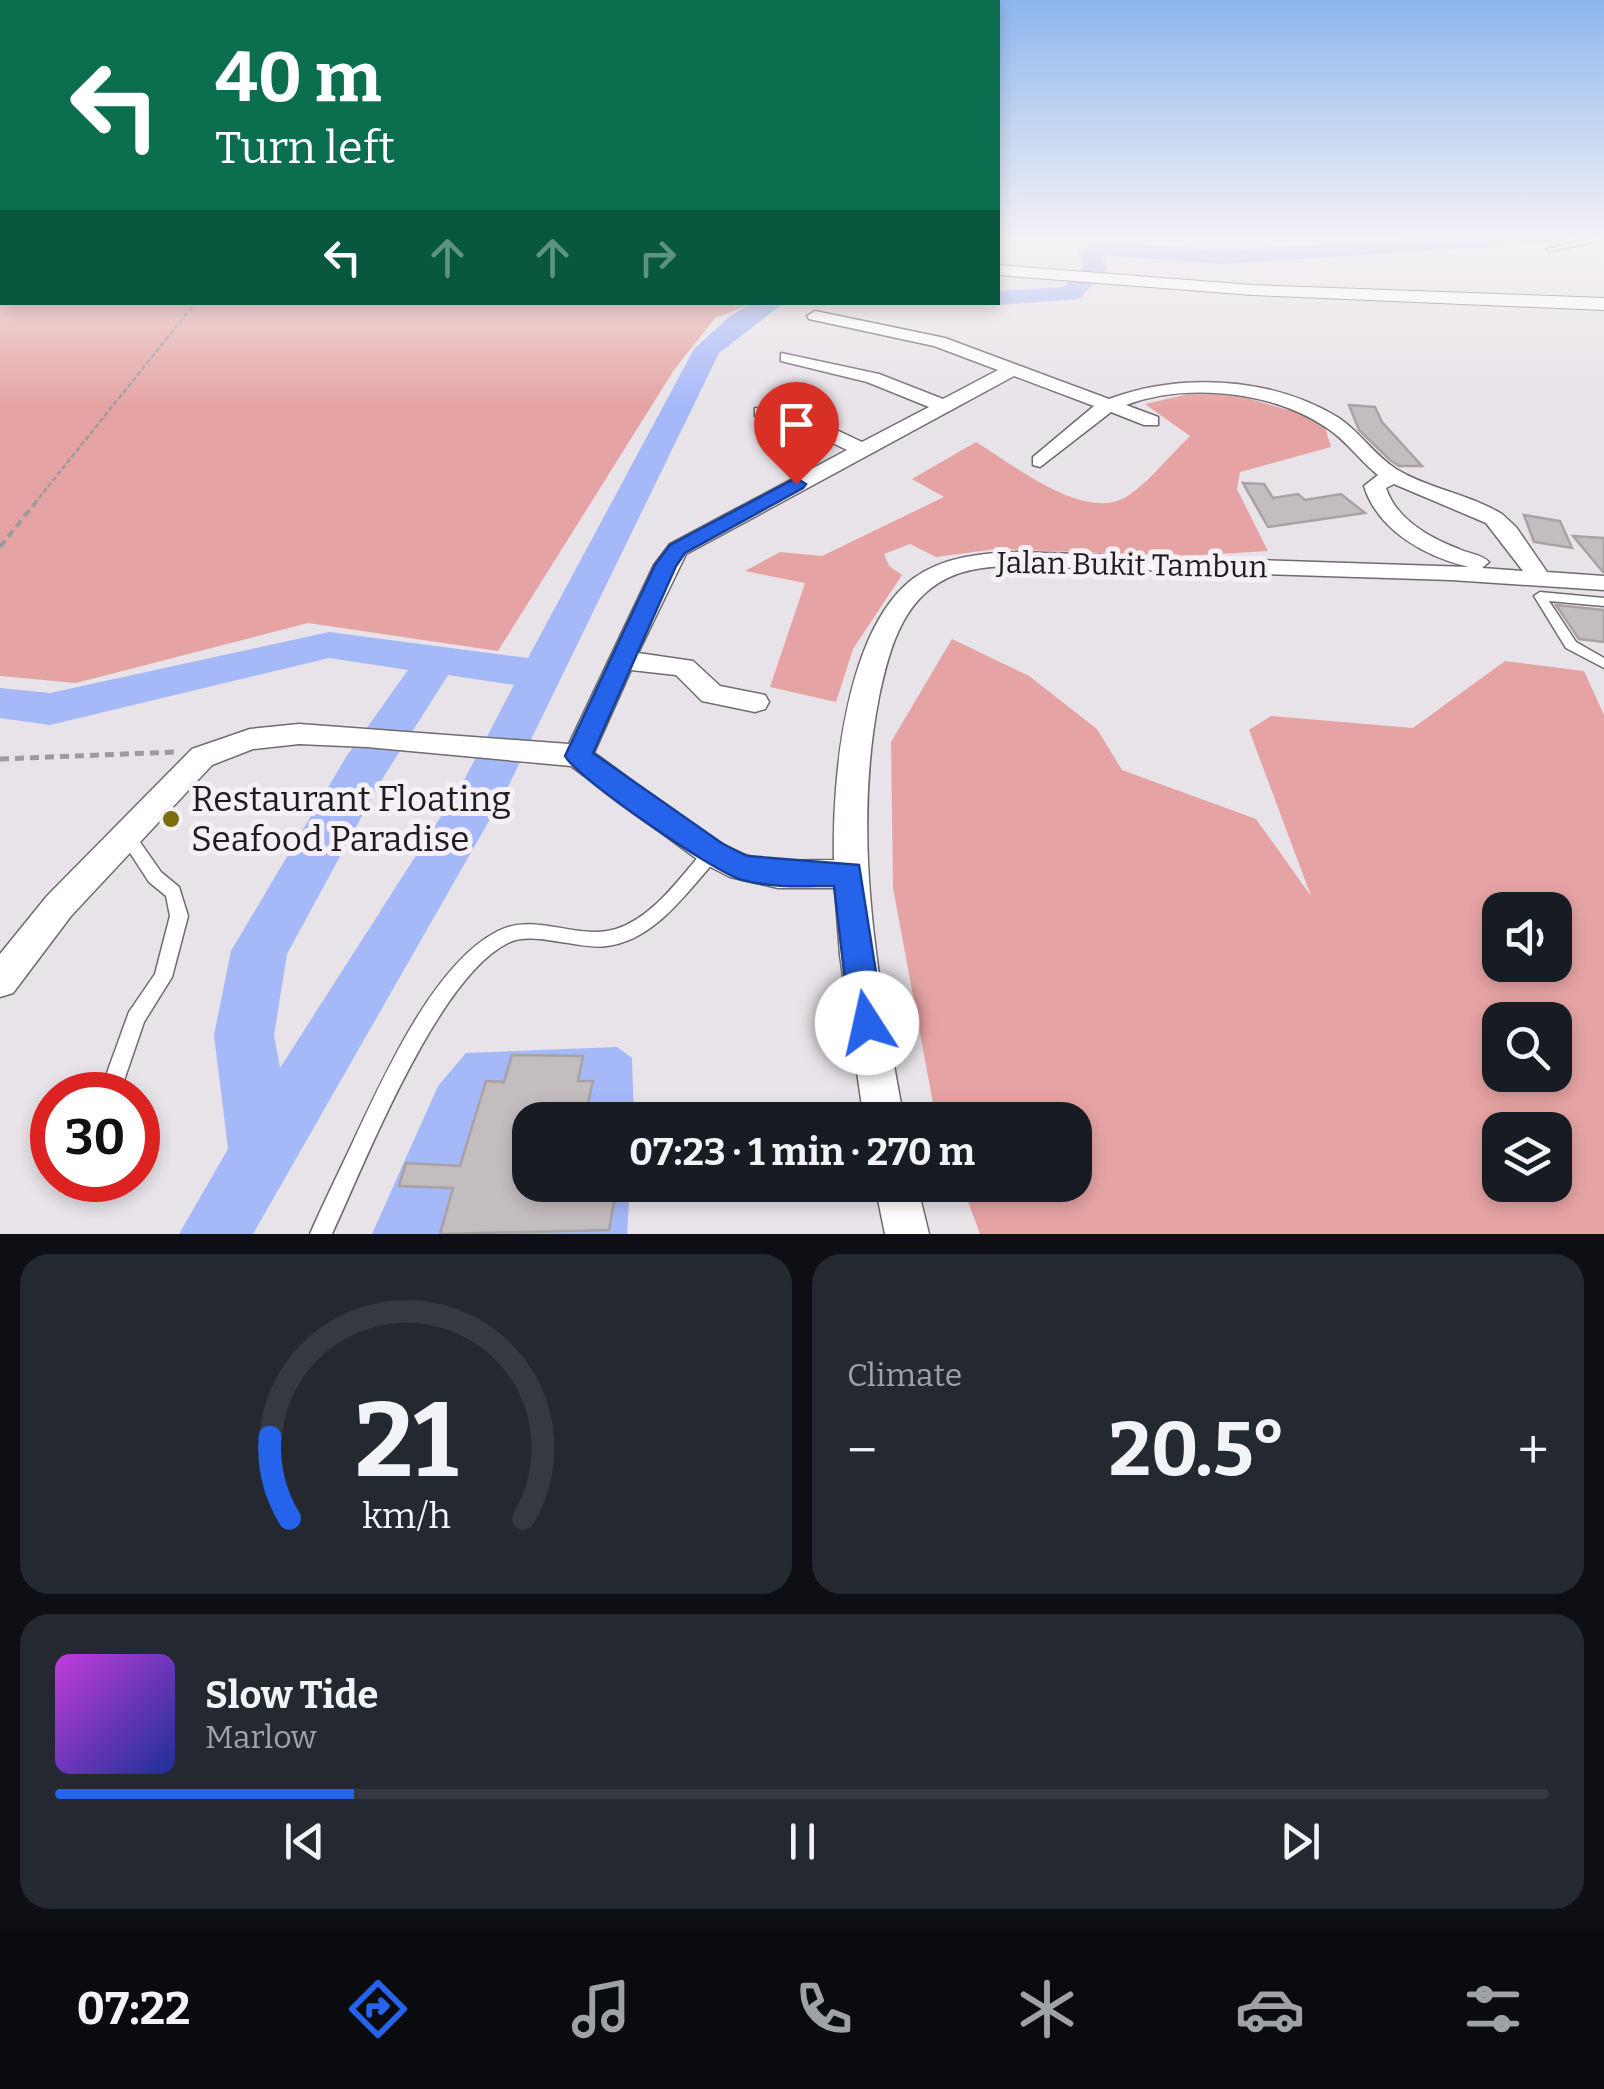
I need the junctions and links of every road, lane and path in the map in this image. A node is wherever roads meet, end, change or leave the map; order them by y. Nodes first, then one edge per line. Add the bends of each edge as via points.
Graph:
1 (1287, 294) edge
2 (1348, 294) edge
3 (1604, 304) edge
4 (194, 305) edge
5 (1604, 311) edge
6 (816, 316) dead end
7 (787, 358) dead end
8 (1015, 368) junction
9 (1110, 404) junction
10 (945, 406) junction
11 (762, 412) dead end
12 (1151, 422) dead end
13 (862, 450) junction
14 (1040, 461) dead end
15 (1392, 476) junction
16 (0, 547) edge
17 (1553, 582) junction
18 (1604, 583) edge
19 (1604, 602) edge
20 (623, 660) junction
21 (1604, 664) edge
22 (755, 702) dead end
23 (578, 756) junction
24 (202, 758) junction
25 (0, 759) edge
26 (126, 834) junction
27 (712, 853) junction
28 (848, 874) junction
29 (0, 981) edge
30 (117, 1072) edge
31 (881, 1102) edge
32 (900, 1202) edge
33 (321, 1234) edge
34 (907, 1234) edge

1 - 5 street
2 - 3 street
4 - 16 path
6 - 8 street via 904,332
7 - 10 street via 874,378
8 - 9 street
8 - 10 street
9 - 12 street
9 - 14 street
9 - 15 street via 1173,390 1248,392 1332,422
10 - 13 street
11 - 13 street via 802,421
13 - 20 street via 678,549
15 - 17 street via 1495,516
15 - 17 street via 1376,486 1376,494 1428,547
17 - 18 street, Jalan Bukit Tambun
17 - 19 lane
17 - 21 lane via 1540,596 1572,645
17 - 28 street, Jalan Bukit Tambun via 1017,559 934,575 910,594 878,645 854,746
20 - 22 street via 684,668 712,694
20 - 23 street
23 - 24 street via 298,734 250,739
23 - 27 street
24 - 25 path via 160,750
24 - 26 street
26 - 29 street
26 - 30 lane via 154,878 173,892 179,916 163,977 136,1018
27 - 28 street via 742,868 778,874
27 - 33 lane via 629,932 596,939 526,931 503,936 468,963 409,1053
28 - 31 street, Jalan Bukit Tambun
32 - 34 street

